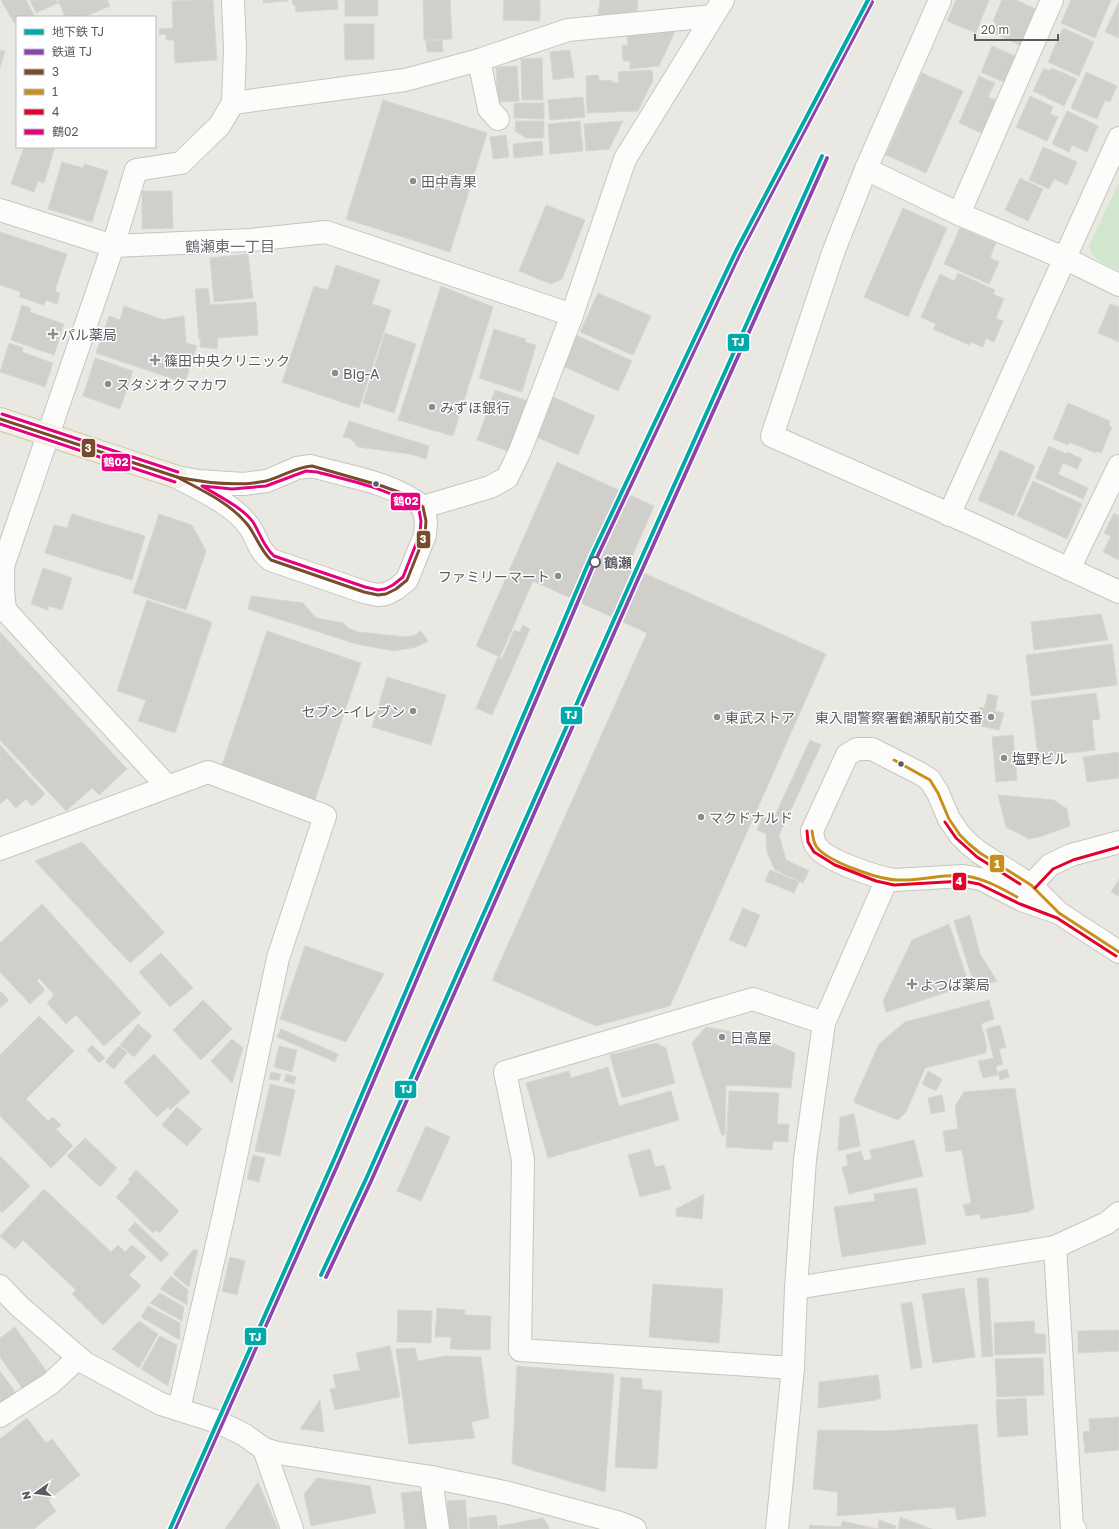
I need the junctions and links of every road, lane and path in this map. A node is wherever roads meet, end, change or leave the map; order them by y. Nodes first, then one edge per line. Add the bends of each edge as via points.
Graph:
1 (233, 0) edge
2 (940, 0) edge
3 (1052, 0) edge
4 (718, 8) edge
5 (479, 60) junction
6 (233, 103) junction
7 (498, 119) dead end
8 (1119, 138) edge
9 (866, 169) junction
10 (0, 210) edge
11 (959, 214) junction
12 (113, 246) junction
13 (1064, 258) junction
14 (1119, 284) edge
15 (572, 315) junction
16 (0, 419) edge
17 (47, 435) junction
18 (1119, 466) edge
19 (177, 477) junction
20 (423, 506) junction
21 (949, 515) junction
22 (1069, 570) junction
23 (1, 591) edge
24 (1119, 592) edge
25 (167, 786) junction
26 (1119, 842) edge
27 (0, 849) edge
28 (887, 879) junction
29 (1031, 885) junction
30 (1059, 913) junction
31 (1119, 952) edge
32 (824, 1023) junction
33 (1119, 1212) edge
34 (1055, 1247) junction
35 (0, 1286) edge
36 (796, 1288) junction
37 (78, 1358) junction
38 (793, 1368) junction
39 (179, 1409) junction
40 (0, 1416) edge
41 (264, 1449) junction
42 (431, 1477) junction
43 (623, 1527) edge
44 (292, 1529) edge
45 (438, 1529) edge
46 (777, 1529) edge
47 (1073, 1529) edge

1 - 6 street
2 - 9 street
3 - 11 street
4 - 5 street via 568,30
4 - 15 street via 625,159
5 - 6 street via 405,80
5 - 7 street via 489,110
6 - 12 street via 219,126 181,163 136,170
8 - 13 street
9 - 11 street
9 - 21 street via 834,253 772,436
10 - 12 street
11 - 13 street
12 - 15 street via 251,240 326,232
12 - 17 street
13 - 14 street
13 - 21 street
15 - 20 street via 520,451 507,478 490,487
16 - 17 main road
17 - 19 main road
17 - 23 street via 3,566
18 - 22 street
19 - 20 street via 244,484 267,480 297,468 311,466 406,494
19 - 20 street via 232,510 248,524 263,553 271,560 378,595 396,589 407,580 425,535
21 - 22 street
22 - 24 street
23 - 25 street via 5,610
25 - 27 street
25 - 39 street via 208,772 325,816 278,958 223,1218
26 - 29 street via 1071,855 1050,865
28 - 29 street via 837,860 818,849 813,840 812,831 847,755 857,749 872,749 930,780 960,835 980,853
28 - 30 street via 963,876 981,879 1022,900
28 - 32 street
29 - 30 street
30 - 31 street
32 - 36 street via 805,1159
32 - 38 street via 753,999 504,1072 523,1160 520,1350
33 - 34 street via 1107,1223
34 - 36 street
34 - 47 street
35 - 37 street
36 - 38 street
37 - 39 street via 137,1392 161,1404
37 - 40 street via 50,1384
38 - 46 street
39 - 41 street via 218,1422 243,1434
41 - 42 street
41 - 44 street
42 - 43 street via 509,1492
42 - 45 street

